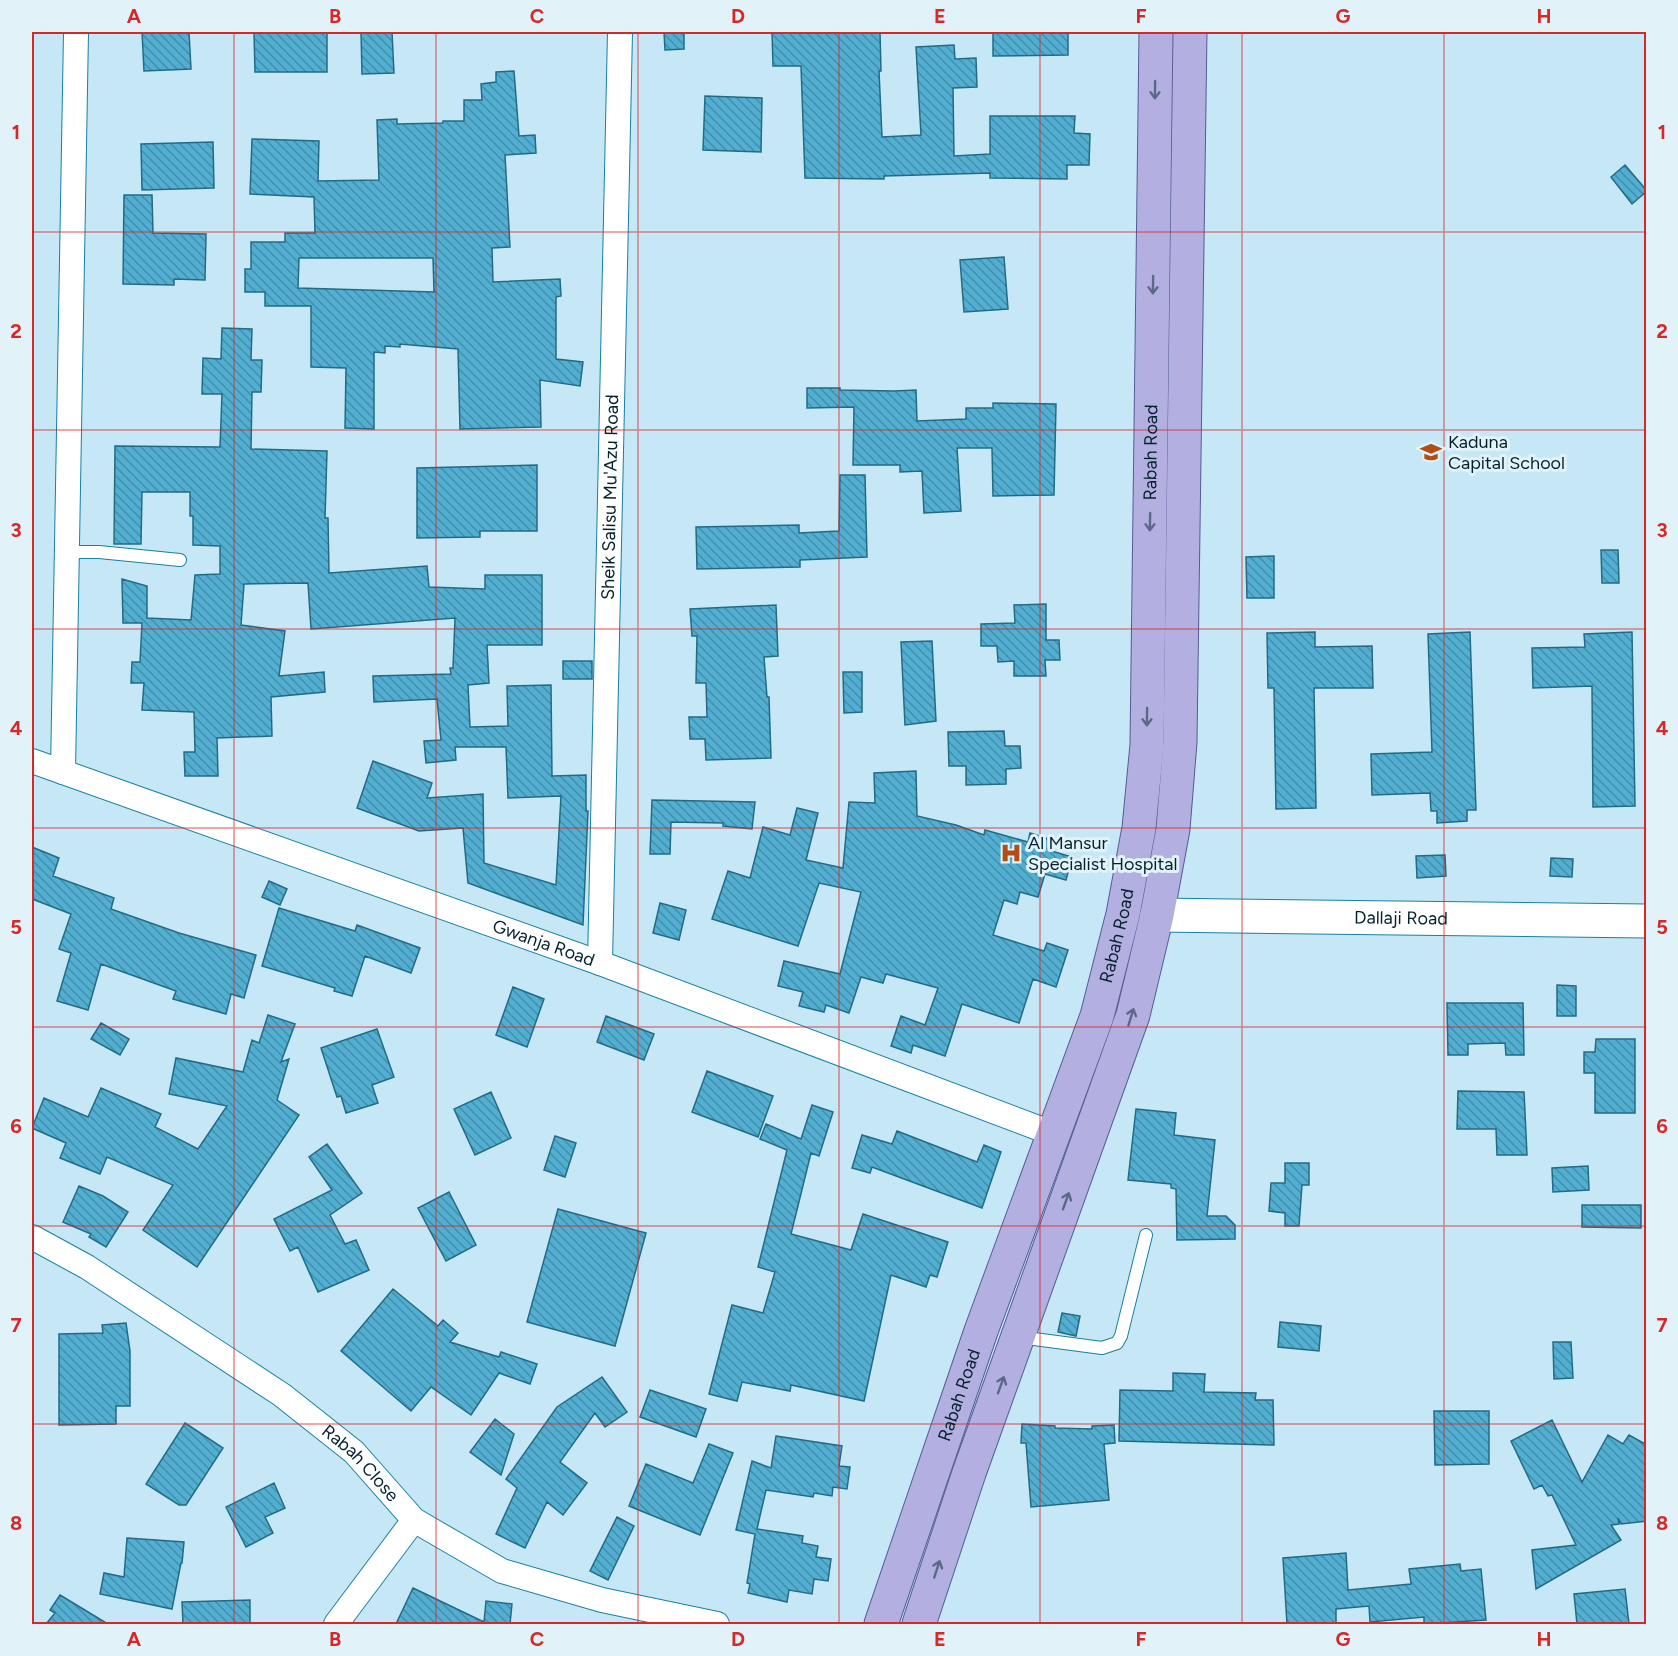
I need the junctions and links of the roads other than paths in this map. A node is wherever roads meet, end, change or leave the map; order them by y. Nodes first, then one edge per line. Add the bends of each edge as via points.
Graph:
1 (76, 32) edge
2 (620, 32) edge
3 (1156, 32) edge
4 (1190, 32) edge
5 (67, 552) junction
6 (180, 560) dead end
7 (32, 761) edge
8 (63, 772) junction
9 (1157, 915) junction
10 (1647, 921) edge
11 (600, 963) junction
12 (1054, 1134) junction
13 (1146, 1235) dead end
14 (32, 1237) edge
15 (1018, 1337) junction
16 (414, 1520) junction
17 (336, 1624) edge
18 (717, 1624) edge
19 (881, 1624) edge
20 (919, 1624) edge

1 - 5 street
2 - 11 street, Sheik Salisu Mu'Azu Road
3 -> 12 main road, Rabah Road via 1147,745 1142,805 1124,914 1097,1016
4 - 9 main road, Rabah Road via 1180,742 1173,829
5 - 6 lane
5 - 8 street
7 - 8 street, Gwanja Road
8 - 11 street, Gwanja Road
9 - 10 street, Dallaji Road
15 -> 9 main road, Rabah Road via 1133,1015
11 - 12 street, Gwanja Road
12 - 19 main road, Rabah Road via 981,1331
13 - 15 lane via 1117,1343 1102,1348
14 - 16 street, Rabah Close via 87,1267 282,1395 354,1452
20 -> 15 main road, Rabah Road
16 - 17 street
16 - 18 street, Rabah Close via 502,1571 602,1600

